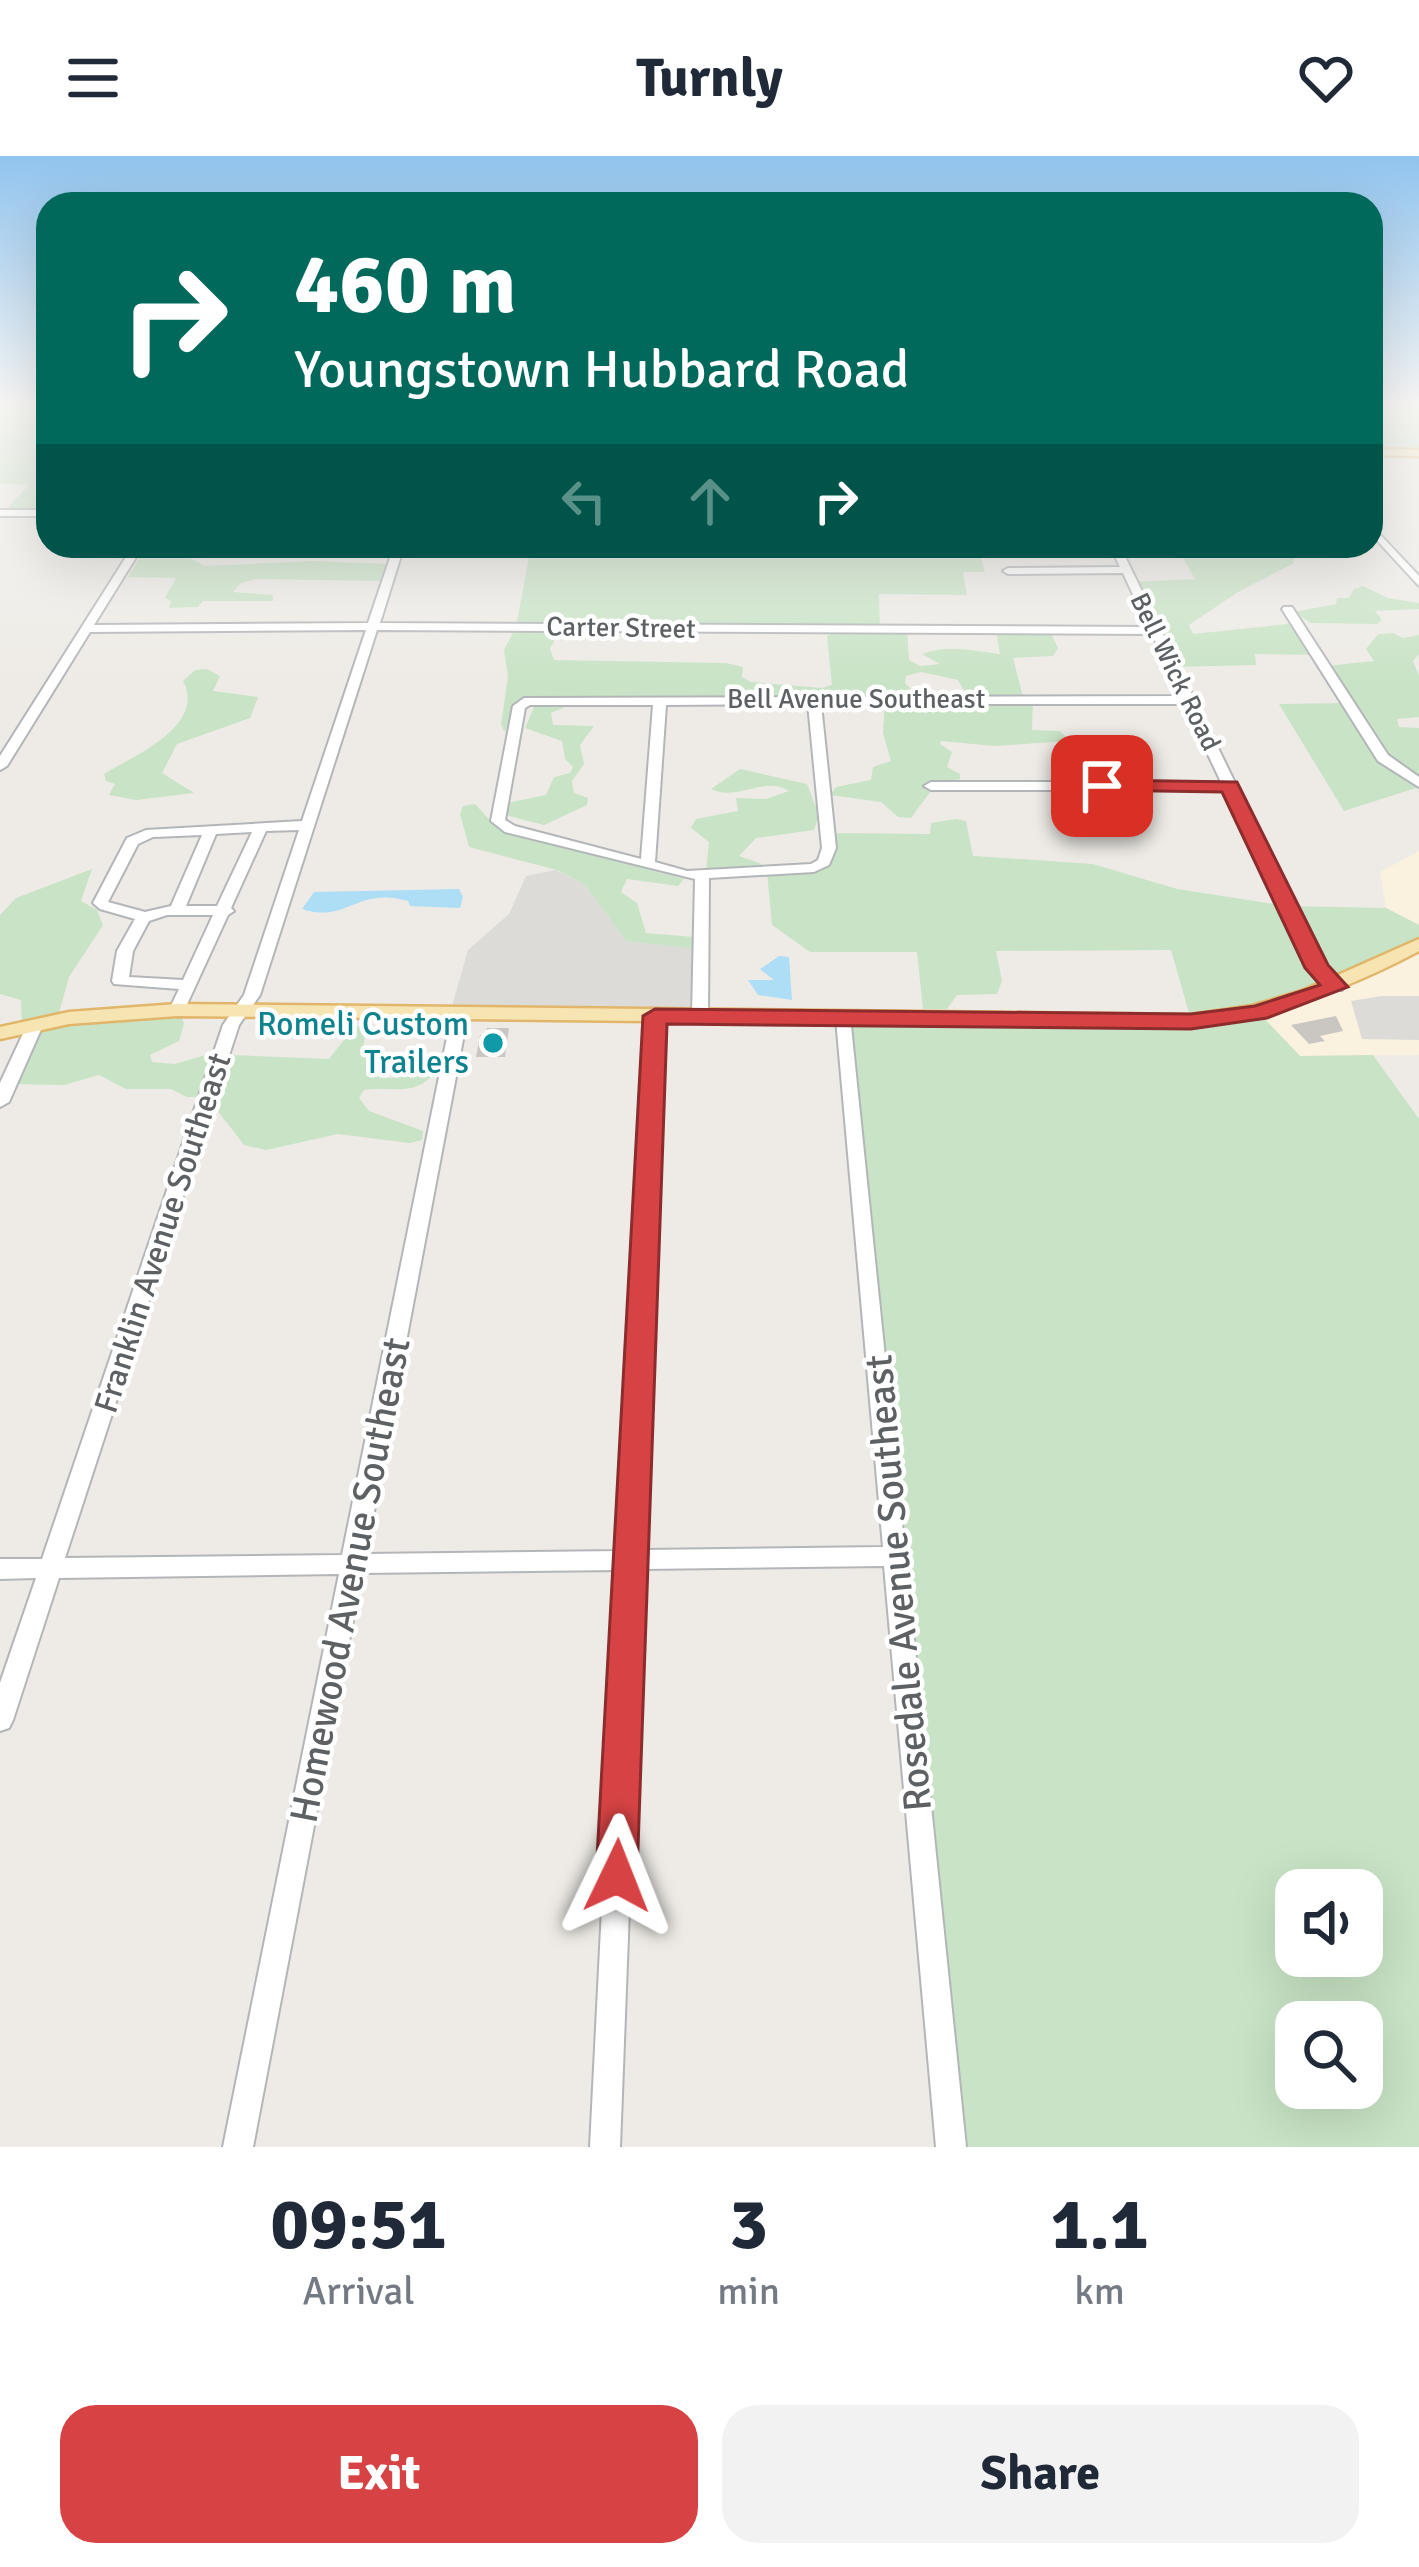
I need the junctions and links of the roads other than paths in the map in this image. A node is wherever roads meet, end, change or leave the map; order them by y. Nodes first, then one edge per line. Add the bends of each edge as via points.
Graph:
1 (0, 513) edge
2 (36, 513) edge
3 (1383, 542) edge
4 (131, 558) edge
5 (395, 558) edge
6 (1121, 558) edge
7 (1127, 570) junction
8 (1008, 572) dead end
9 (1419, 583) edge
10 (1288, 609) dead end
11 (372, 626) junction
12 (87, 629) junction
13 (1156, 631) junction
14 (814, 699) junction
15 (660, 700) junction
16 (1188, 700) junction
17 (0, 766) edge
18 (1419, 783) edge
19 (932, 786) dead end
20 (1230, 786) junction
21 (308, 825) junction
22 (260, 830) junction
23 (210, 832) junction
24 (648, 864) junction
25 (701, 877) junction
26 (177, 910) junction
27 (226, 911) junction
28 (143, 917) junction
29 (1419, 944) edge
30 (188, 985) junction
31 (1336, 987) junction
32 (177, 1010) junction
33 (241, 1010) junction
34 (460, 1013) junction
35 (655, 1016) junction
36 (700, 1016) junction
37 (844, 1019) junction
38 (35, 1025) junction
39 (0, 1033) edge
40 (0, 1102) edge
41 (896, 1556) junction
42 (630, 1559) junction
43 (354, 1564) junction
44 (52, 1568) junction
45 (0, 1569) edge
46 (0, 1720) edge
47 (238, 2147) edge
48 (605, 2147) edge
49 (951, 2147) edge

1 - 2 street
3 - 9 street
4 - 12 street
5 - 11 street, Franklin Avenue Southeast
6 - 7 street, Bell Wick Road
7 - 8 street
7 - 13 street, Bell Wick Road
10 - 18 street via 1383,758
11 - 12 street, Carter Street
11 - 13 street, Carter Street
11 - 21 street, Franklin Avenue Southeast
12 - 17 street
13 - 16 street, Bell Wick Road
14 - 15 street, Bell Avenue Southeast
14 - 16 street, Bell Avenue Southeast
14 - 25 street via 830,848 821,864
15 - 24 street
15 - 24 street, Bell Avenue Southeast via 524,702 500,823
16 - 20 street, Bell Wick Road
19 - 20 street
20 - 31 street, Bell Wick Road via 1317,968
21 - 22 street
21 - 33 street, Franklin Avenue Southeast via 253,995
22 - 23 street
22 - 27 street
23 - 26 street
23 - 28 street via 132,841 100,903
24 - 25 street
25 - 36 street
26 - 27 street
26 - 28 street
27 - 30 street
28 - 30 street via 120,981
29 - 31 main road
30 - 32 street
31 - 37 main road via 1258,1013 1191,1022
32 - 33 main road
32 - 38 main road
33 - 34 main road
33 - 44 street, Franklin Avenue Southeast
34 - 35 main road
34 - 43 street, Homewood Avenue Southeast
35 - 36 main road
35 - 42 street
36 - 37 main road
37 - 41 street, Rosedale Avenue Southeast
38 - 39 main road
38 - 40 street
41 - 42 street
41 - 49 street, Rosedale Avenue Southeast
42 - 43 street
42 - 48 street
43 - 44 street
43 - 47 street, Homewood Avenue Southeast
44 - 45 street
44 - 46 street, Franklin Avenue Southeast

